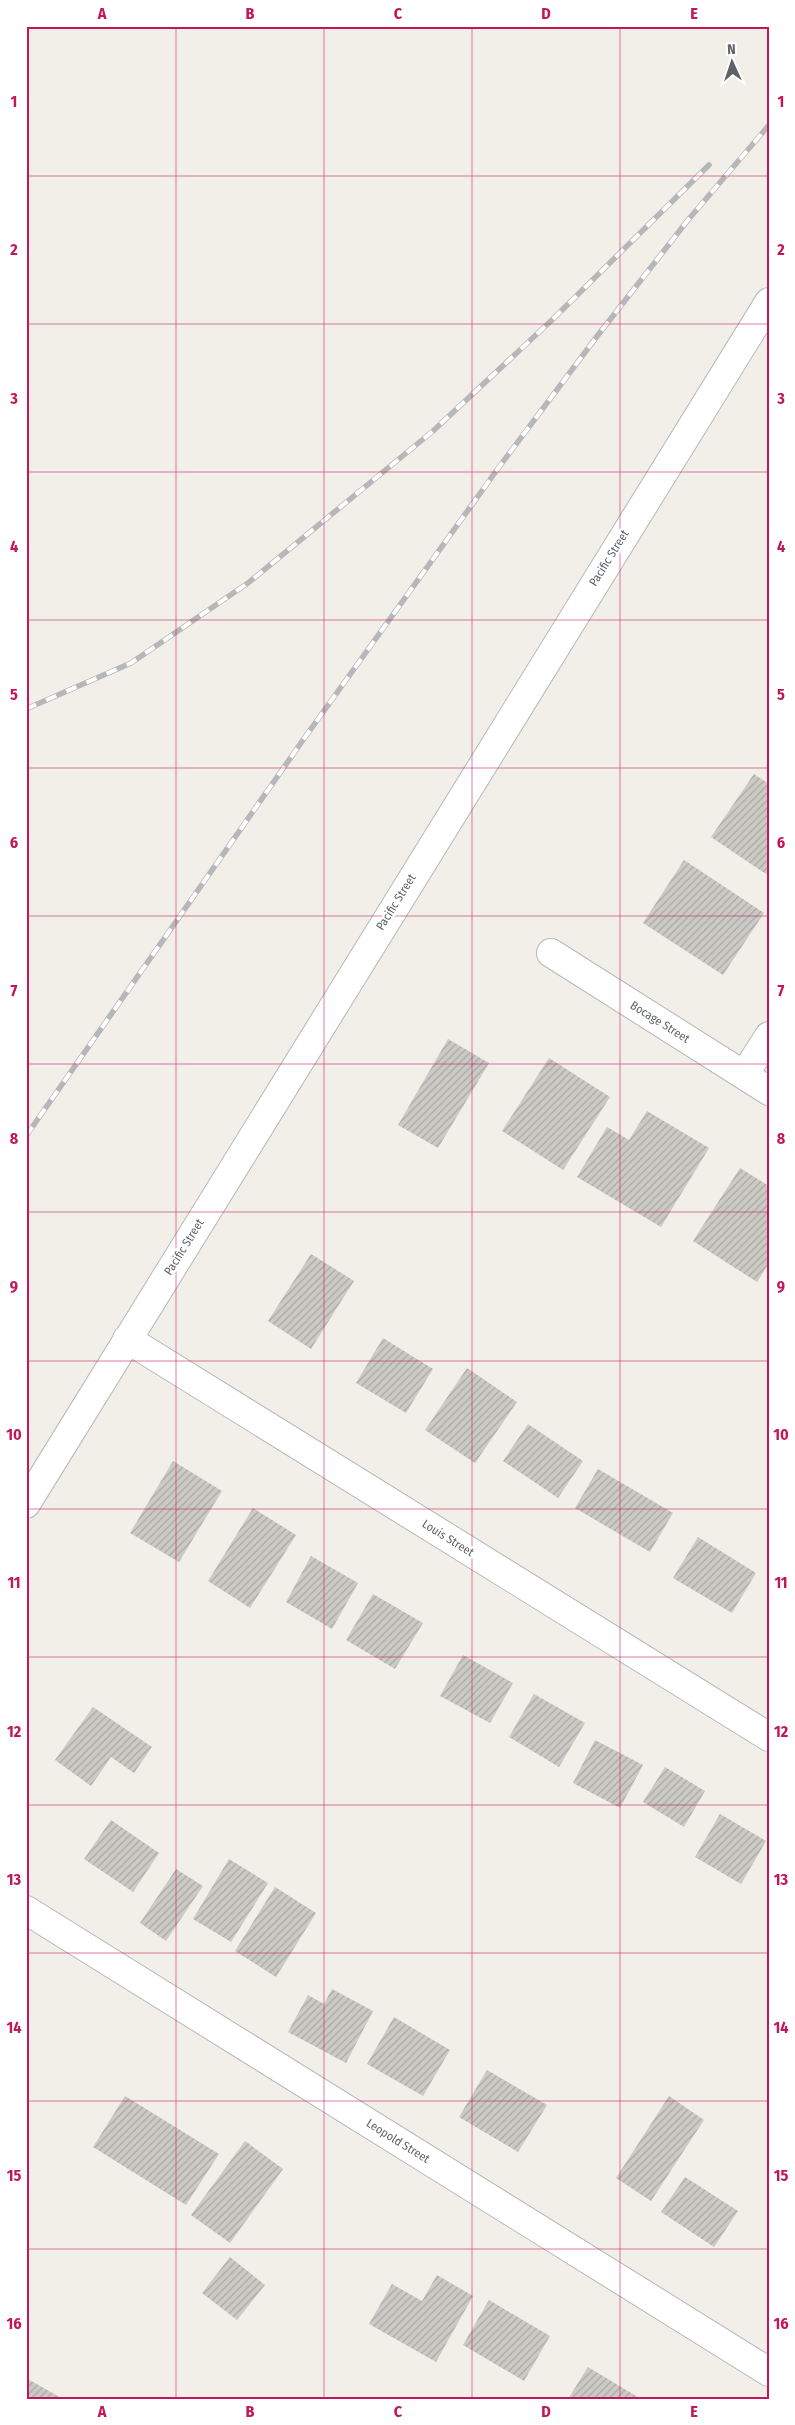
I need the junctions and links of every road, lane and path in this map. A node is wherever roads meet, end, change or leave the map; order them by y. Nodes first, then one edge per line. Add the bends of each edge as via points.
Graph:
1 (769, 302) edge
2 (550, 953) dead end
3 (769, 1036) edge
4 (744, 1075) junction
5 (769, 1091) edge
6 (127, 1339) junction
7 (26, 1504) edge
8 (769, 1737) edge
9 (26, 1910) edge
10 (769, 2372) edge

1 - 6 street, Pacific Street
2 - 4 street, Bocage Street
3 - 4 street
4 - 5 street, Bocage Street
6 - 7 street, Pacific Street
6 - 8 street, Louis Street
9 - 10 street, Leopold Street

